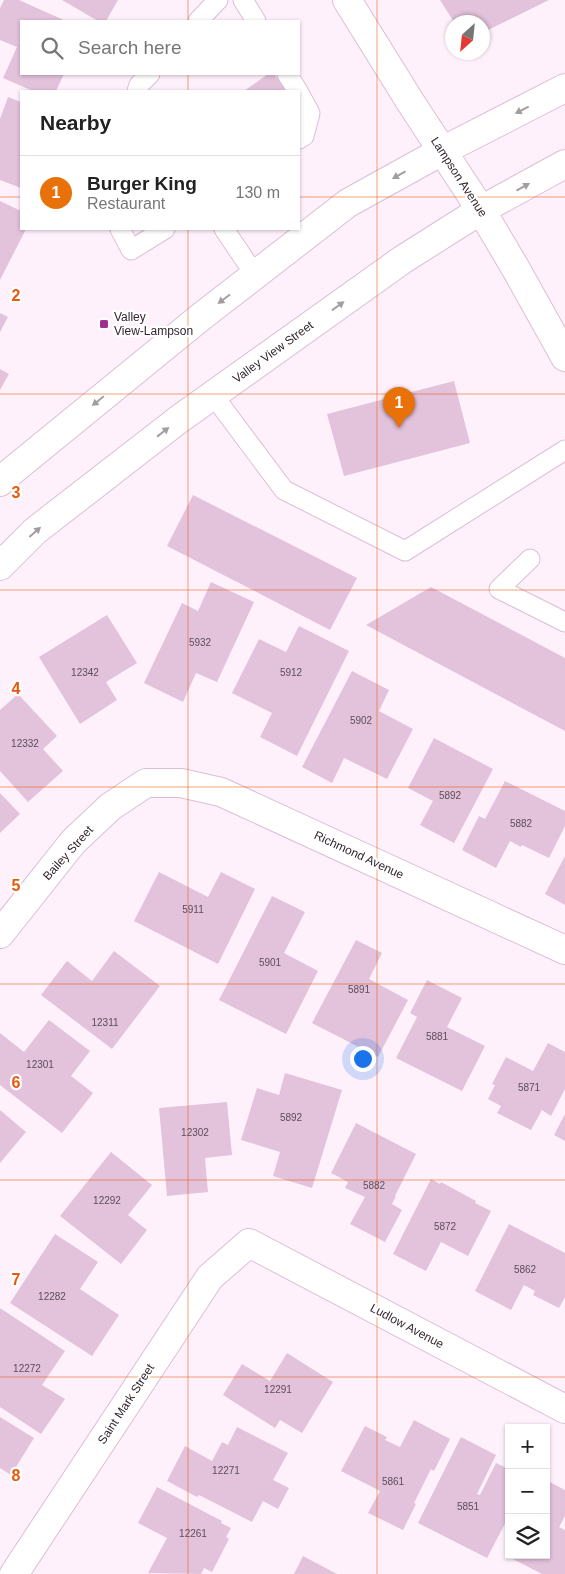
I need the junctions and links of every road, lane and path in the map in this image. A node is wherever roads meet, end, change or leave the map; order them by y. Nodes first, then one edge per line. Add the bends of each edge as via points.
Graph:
1 (218, 0) edge
2 (243, 0) edge
3 (347, 0) edge
4 (199, 20) edge
5 (255, 20) edge
6 (149, 75) edge
7 (288, 75) edge
8 (565, 88) edge
9 (137, 90) edge
10 (297, 90) edge
11 (300, 96) edge
12 (300, 138) edge
13 (442, 151) junction
14 (565, 164) edge
15 (481, 210) junction
16 (121, 230) edge
17 (163, 230) edge
18 (225, 230) edge
19 (255, 275) junction
20 (565, 358) edge
21 (212, 395) junction
22 (565, 450) edge
23 (0, 482) edge
24 (530, 559) dead end
25 (0, 566) edge
26 (565, 622) edge
27 (146, 783) joint
28 (0, 934) edge
29 (565, 950) edge
30 (249, 1243) joint
31 (565, 1409) edge
32 (0, 1566) edge
33 (14, 1574) edge

1 - 4 lane
2 - 5 lane
3 - 13 main road, Lampson Avenue
6 - 9 lane
7 - 10 lane
8 -> 13 main road
11 - 12 lane via 310,113 304,136
13 - 15 main road, Lampson Avenue
13 -> 19 main road via 348,204
15 -> 14 main road, Valley View Street
15 - 20 main road, Lampson Avenue
21 -> 15 main road, Valley View Street via 402,260
16 - 17 lane via 131,250
18 - 19 lane
19 -> 23 main road
21 - 22 lane via 284,490 405,551
25 -> 21 main road, Valley View Street via 36,532
24 - 26 lane via 500,589
27 - 28 main road, Bailey Street via 110,807 74,842
27 - 29 main road, Richmond Avenue via 180,783 221,792
30 - 31 main road, Ludlow Avenue
30 - 33 main road, Saint Mark Street via 210,1277
32 - 33 main road

